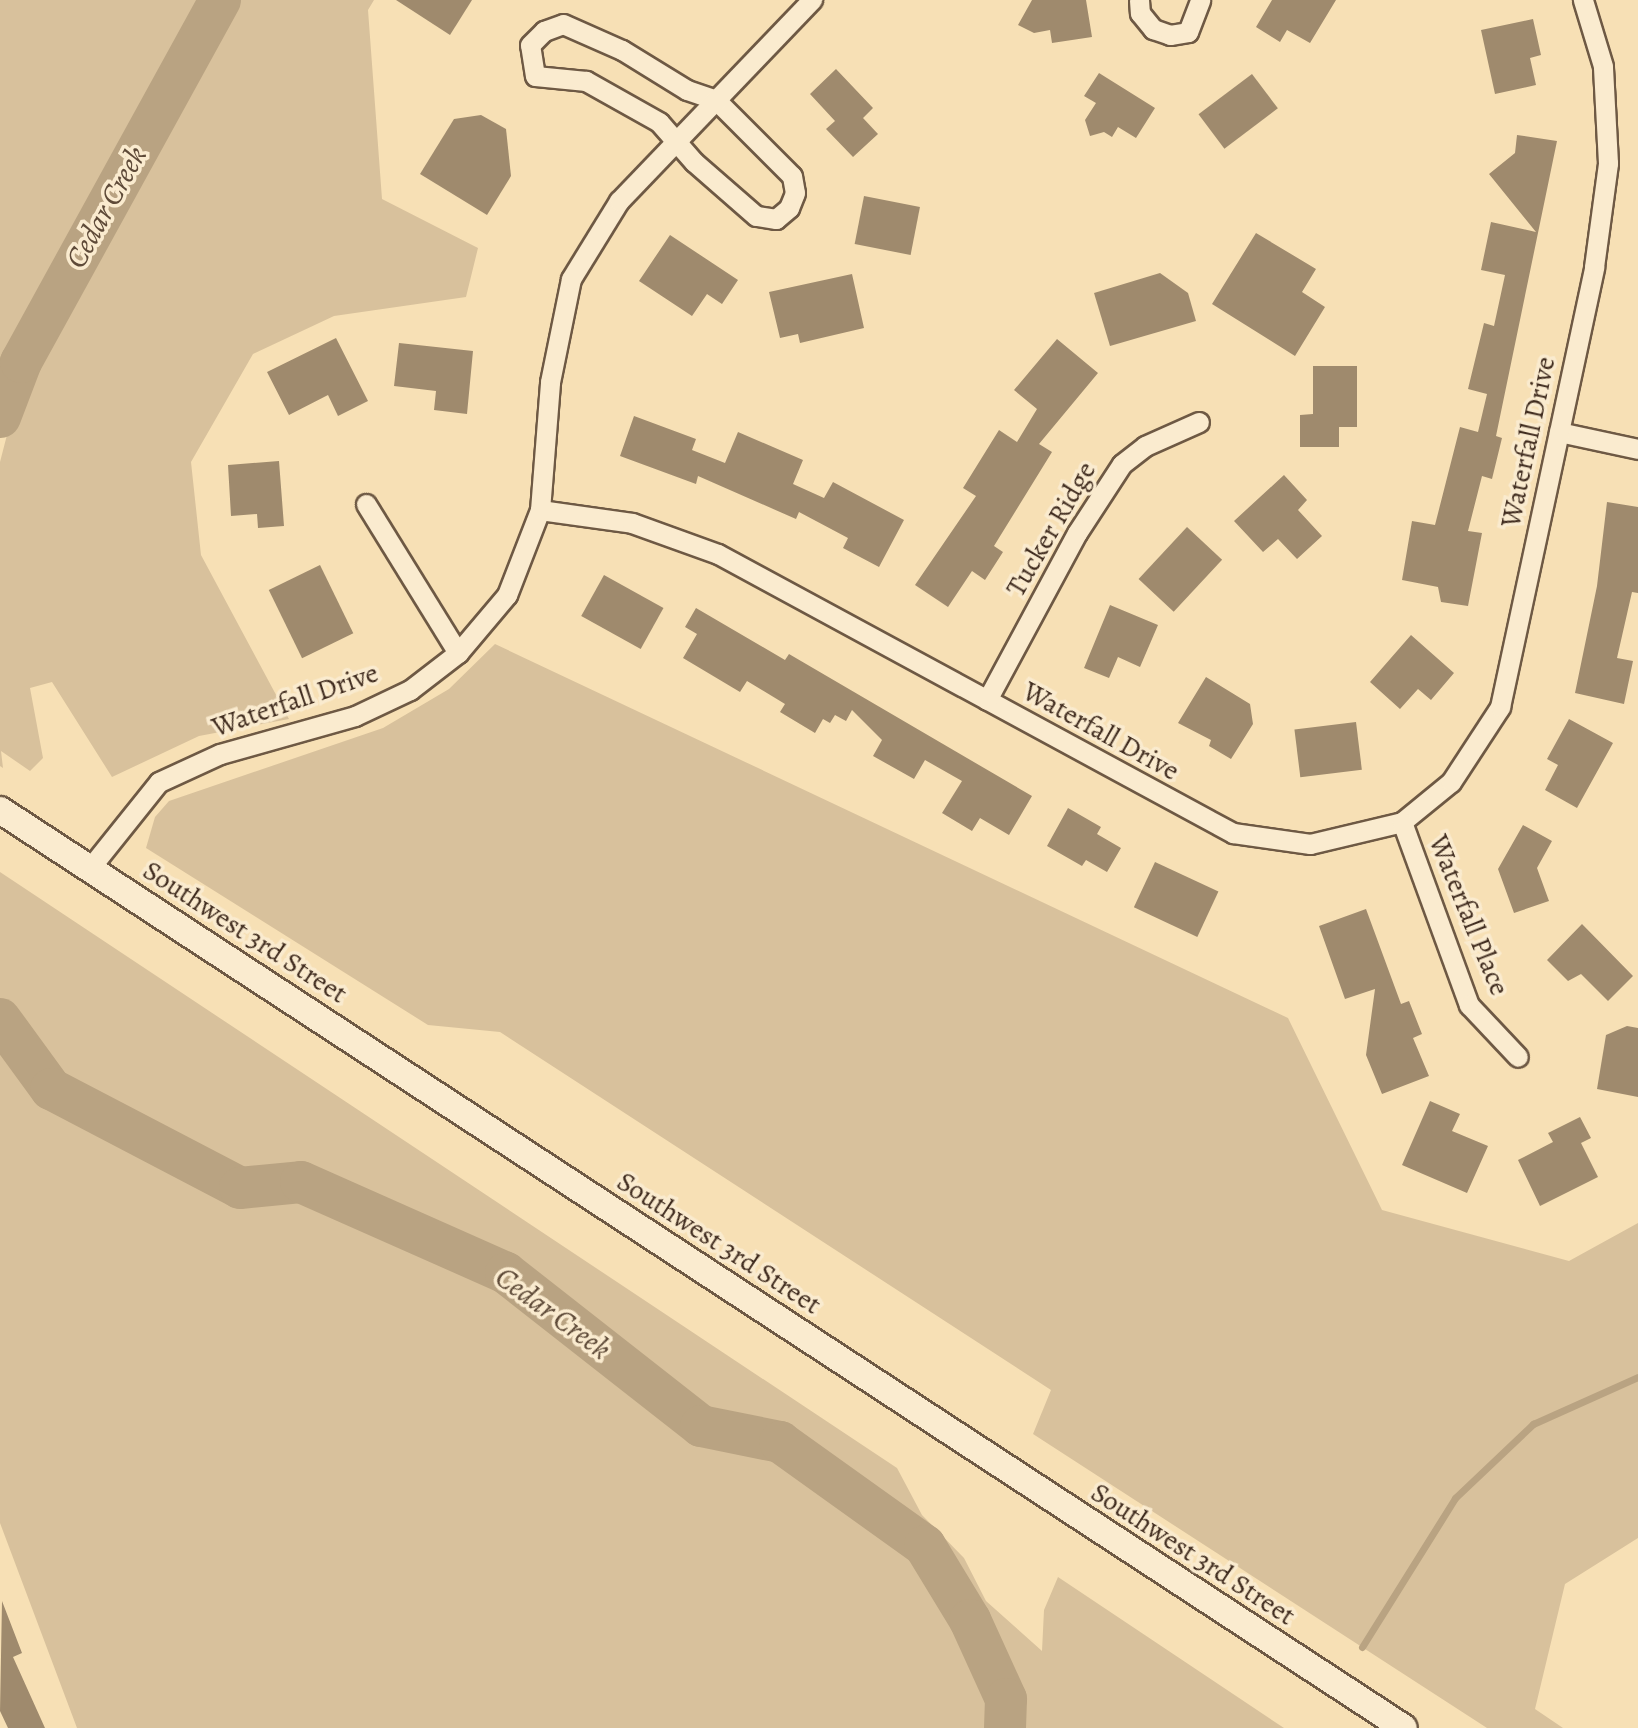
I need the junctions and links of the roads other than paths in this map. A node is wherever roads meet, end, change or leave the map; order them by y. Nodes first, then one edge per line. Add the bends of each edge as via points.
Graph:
1 (812, 0) edge
2 (1139, 0) edge
3 (1200, 0) edge
4 (1583, 0) edge
5 (716, 100) junction
6 (676, 144) junction
7 (1199, 422) dead end
8 (1559, 432) junction
9 (1638, 449) edge
10 (366, 503) dead end
11 (540, 510) junction
12 (458, 653) junction
13 (987, 700) junction
14 (0, 810) edge
15 (1402, 822) junction
16 (90, 868) junction
17 (1518, 1058) dead end
18 (1404, 1728) edge

1 - 5 street
2 - 3 street via 1140,13 1153,29 1170,35 1188,32
4 - 8 street, Waterfall Drive via 1603,66 1608,163 1594,267
5 - 6 street
5 - 6 street via 793,176 795,193 789,208 776,219 756,216
5 - 6 street via 687,90 622,50 563,24 544,31 530,46 535,76 586,82 659,122
6 - 11 street via 619,201 571,279 550,382
7 - 13 street, Tucker Ridge via 1122,464 1077,533
8 - 9 street
8 - 15 street, Waterfall Drive via 1500,707 1451,782
10 - 12 street
11 - 12 street, Waterfall Drive via 507,595
11 - 13 street, Waterfall Drive via 632,523 718,554
12 - 16 street, Waterfall Drive via 410,690 355,716 220,754 159,782
13 - 15 street, Waterfall Drive via 1233,832 1310,844
14 - 16 main road, Southwest 3rd Street
15 - 17 street, Waterfall Place via 1469,1005
16 - 18 main road, Southwest 3rd Street

